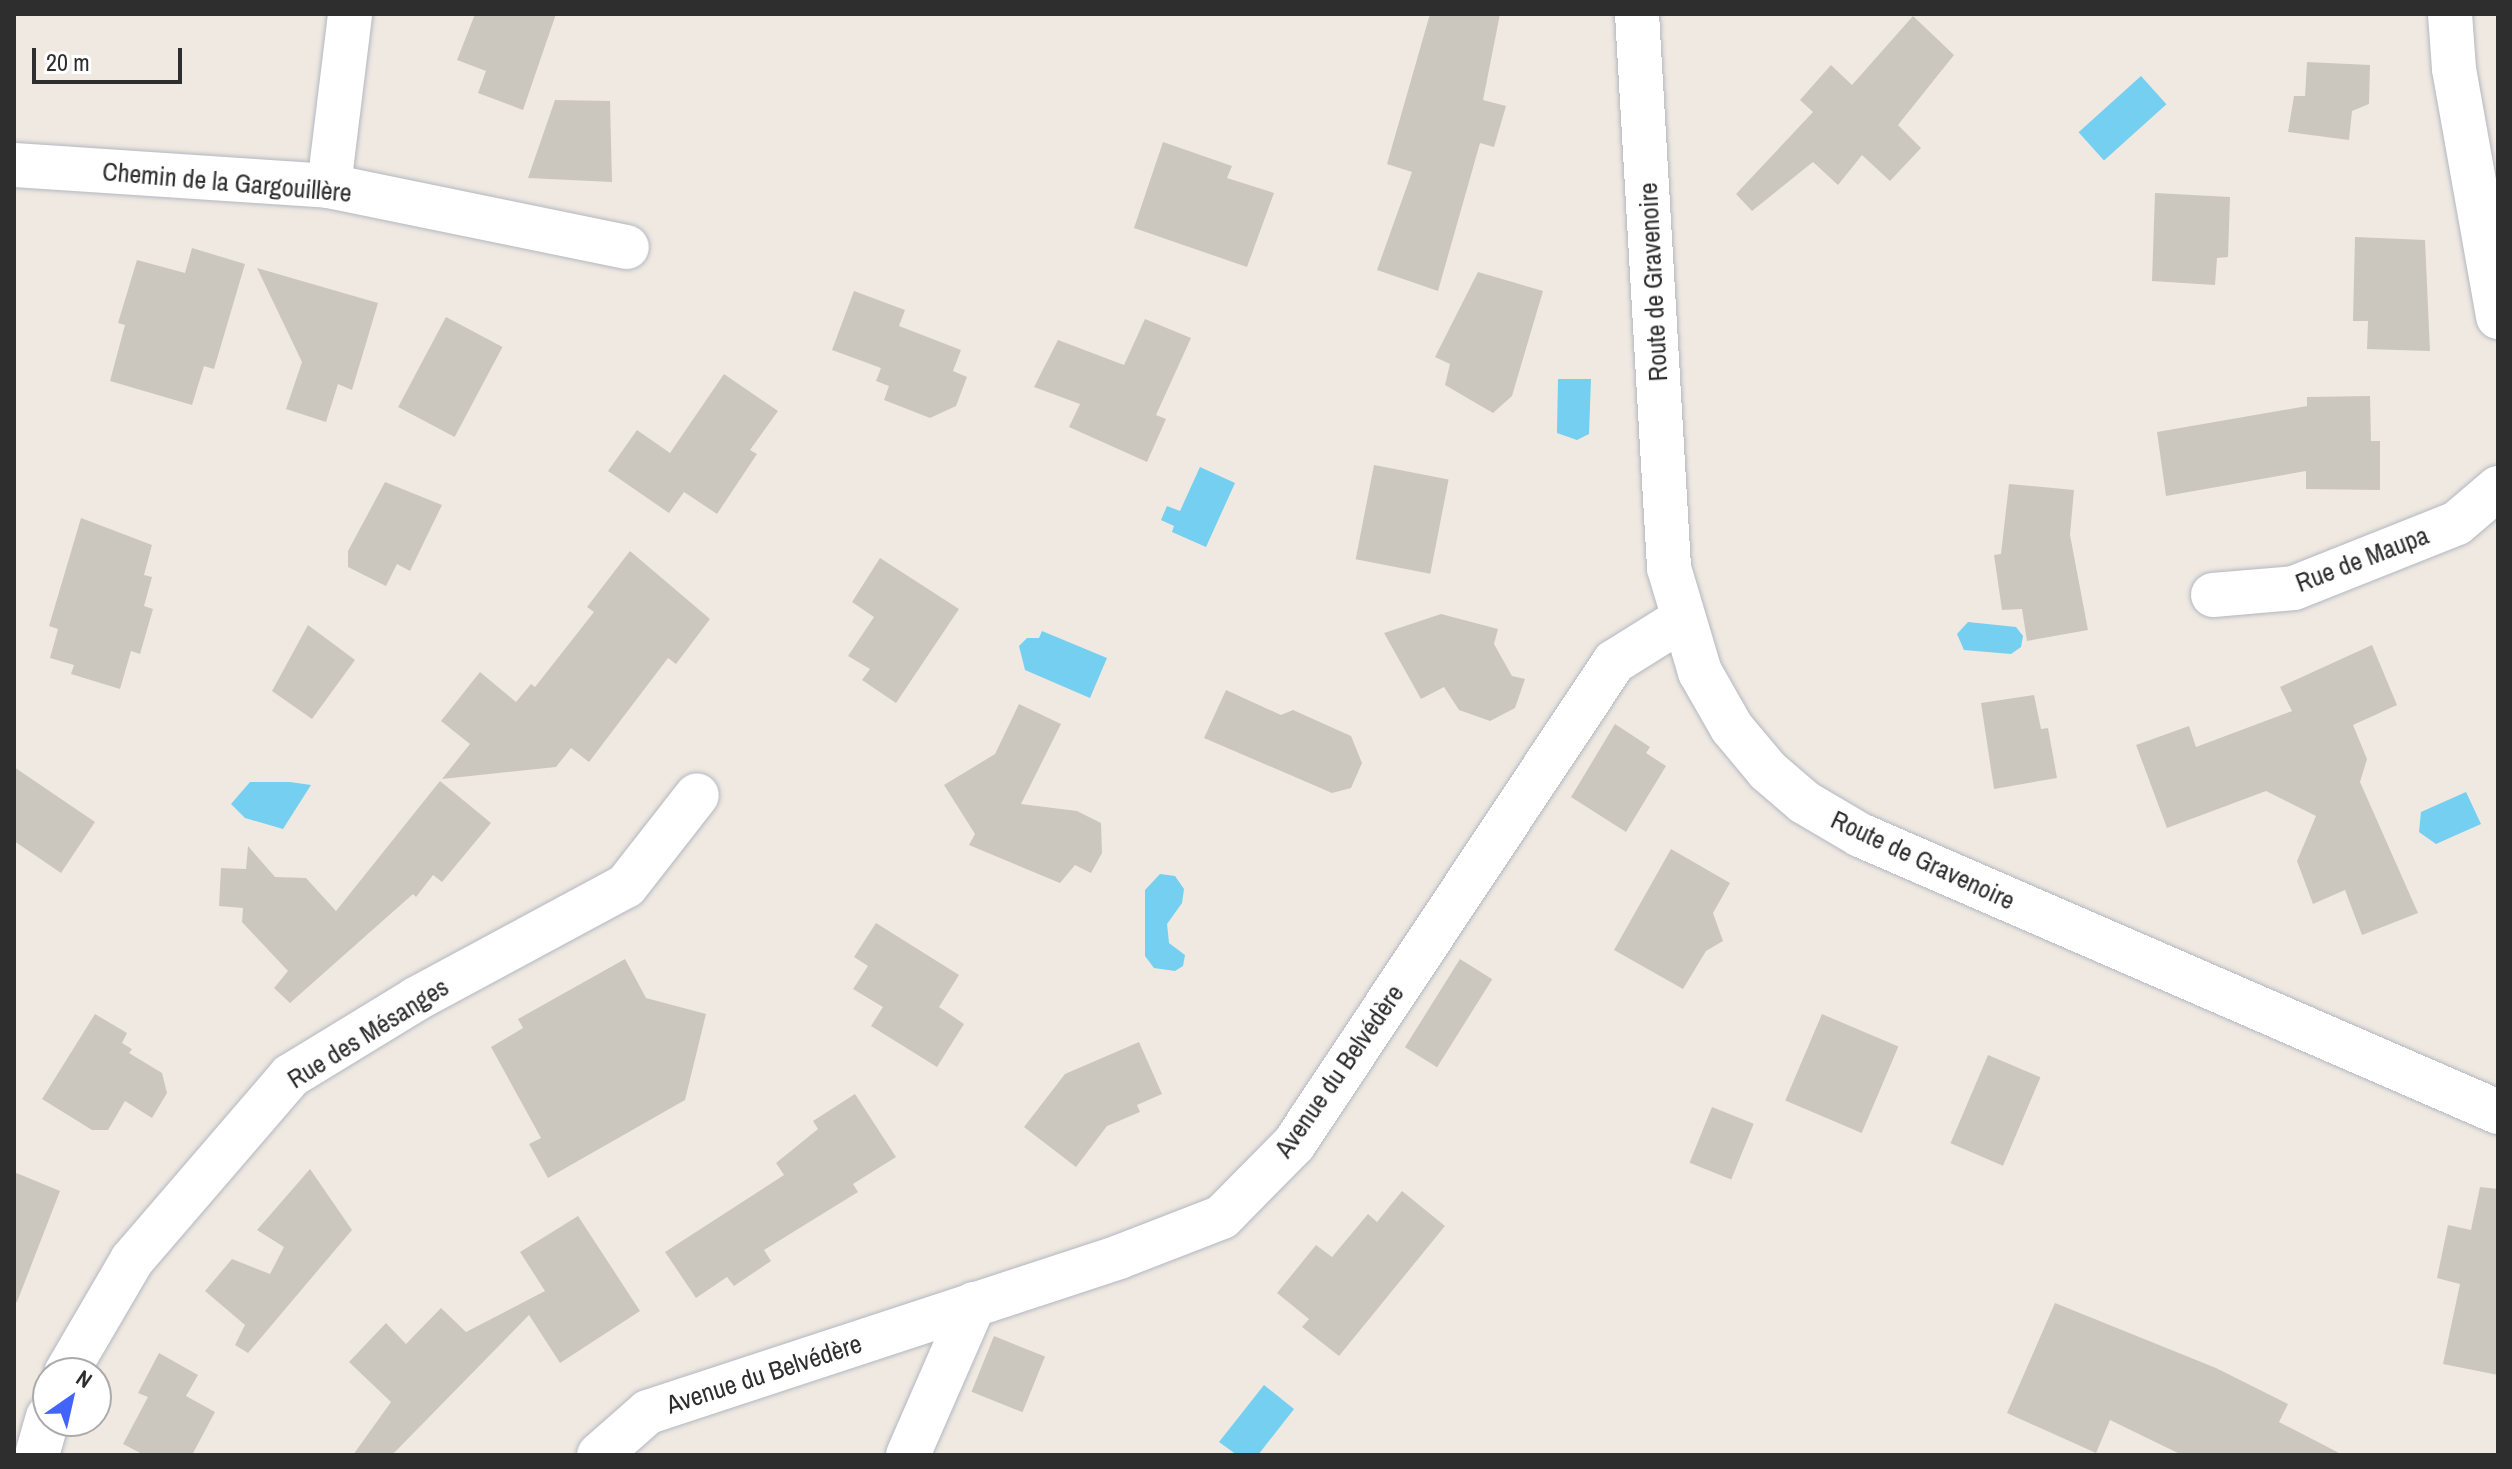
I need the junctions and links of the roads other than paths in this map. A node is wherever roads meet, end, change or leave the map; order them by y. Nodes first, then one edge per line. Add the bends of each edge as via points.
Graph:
1 (350, 14) edge
2 (1637, 14) edge
3 (2450, 14) edge
4 (14, 165) edge
5 (329, 186) junction
6 (627, 247) dead end
7 (2498, 317) edge
8 (2498, 488) edge
9 (2213, 595) dead end
10 (1681, 620) junction
11 (697, 795) dead end
12 (2498, 1112) edge
13 (974, 1304) junction
14 (75, 1357) edge
15 (599, 1455) edge
16 (908, 1455) edge

1 - 5 street
2 - 10 street, Route de Gravenoire via 1669,568
3 - 7 street via 2454,69
4 - 5 street, Chemin de la Gargouillère
5 - 6 street, Chemin de la Gargouillère
8 - 9 street, Rue de Maupa via 2457,523 2294,588
10 - 12 street, Route de Gravenoire via 1700,672 1732,728 1768,771 1838,822 1938,872
10 - 13 street, Avenue du Belvédère via 1614,662 1294,1144 1222,1217
11 - 14 street, Rue des Mésanges via 626,886 416,999 290,1076 132,1260
13 - 15 street, Avenue du Belvédère via 648,1412
13 - 16 street

